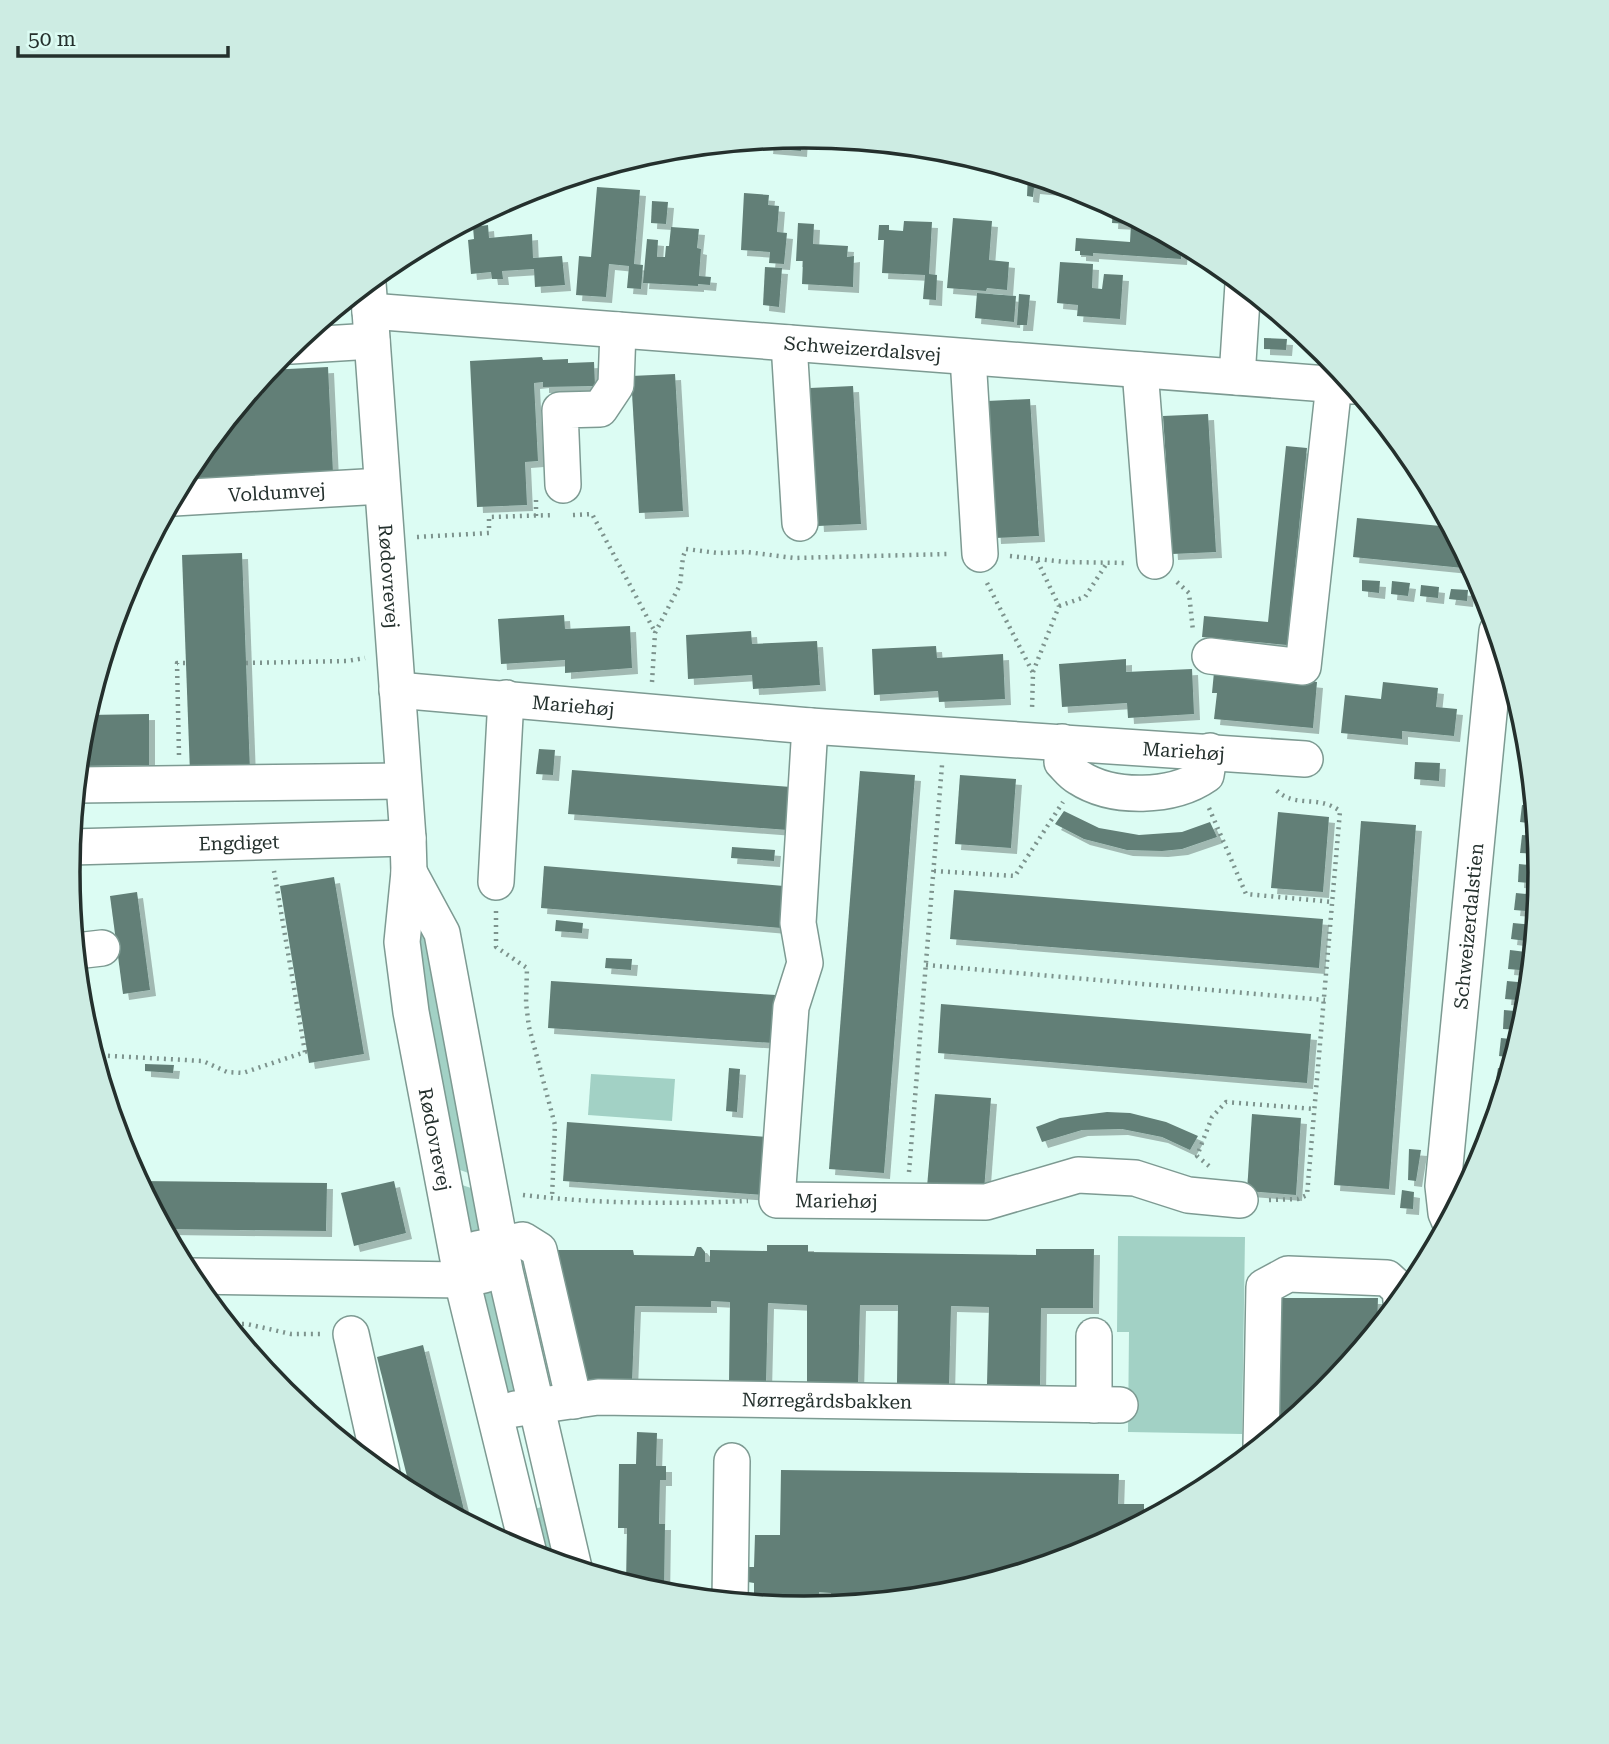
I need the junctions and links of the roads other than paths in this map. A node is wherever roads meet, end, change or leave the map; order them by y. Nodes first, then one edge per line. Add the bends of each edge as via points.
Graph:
1 (1242, 296) edge
2 (370, 312) edge
3 (618, 330) junction
4 (323, 332) edge
5 (789, 343) junction
6 (968, 357) junction
7 (1140, 370) junction
8 (1237, 377) junction
9 (1339, 385) edge
10 (1343, 389) edge
11 (563, 485) dead end
12 (382, 486) junction
13 (185, 497) edge
14 (800, 523) dead end
15 (976, 554) road end
16 (1155, 562) road end
17 (1495, 654) edge
18 (1210, 656) road end
19 (397, 690) junction
20 (506, 698) junction
21 (810, 726) junction
22 (1046, 741) junction
23 (1306, 759) dead end
24 (1216, 762) junction
25 (402, 781) junction
26 (86, 785) edge
27 (81, 847) edge
28 (408, 855) junction
29 (496, 882) road end
30 (1240, 1200) road end
31 (1447, 1206) edge
32 (502, 1258) junction
33 (460, 1267) junction
34 (204, 1276) edge
35 (1397, 1287) edge
36 (351, 1334) road end
37 (1094, 1336) dead end
38 (574, 1401) junction
39 (536, 1406) junction
40 (495, 1412) junction
41 (1261, 1433) edge
42 (378, 1456) edge
43 (732, 1461) dead end
44 (526, 1540) edge
45 (572, 1558) edge
46 (730, 1592) edge

1 - 8 street
2 - 3 street, Schweizerdalsvej
2 - 4 street, Schweizerdalsvej
2 - 12 street, Rødovrevej
3 - 5 street, Schweizerdalsvej
3 - 11 street via 616,385 600,409 559,410
5 - 6 street, Schweizerdalsvej
5 - 14 street
6 - 7 street, Schweizerdalsvej
6 - 15 street
7 - 8 street, Schweizerdalsvej
7 - 16 street
8 - 9 street, Schweizerdalsvej
10 - 18 street via 1303,667
12 - 13 street, Voldumvej
12 - 19 street, Rødovrevej
17 - 31 street, Schweizerdalstien via 1443,1186
19 - 20 street, Mariehøj
19 - 25 street, Rødovrevej
20 - 21 street, Mariehøj
20 - 29 street, Mariehøj
21 - 22 street, Mariehøj
21 - 30 street, Mariehøj via 798,923 805,962 791,1007 777,1200 986,1202 1078,1175 1135,1178 1188,1195
22 - 24 street, Mariehøj
22 - 24 street via 1079,778 1108,789 1144,794 1175,790
23 - 24 street, Mariehøj
25 - 26 street
25 - 28 street, Rødovrevej
27 - 28 street, Engdiget via 270,842
28 - 32 street, Rødovrevej via 442,933
28 - 33 street, Rødovrevej via 402,942
32 - 33 street
32 - 38 street via 523,1240 540,1250
32 - 39 street, Rødovrevej
33 - 34 street
33 - 40 street, Rødovrevej
35 - 41 street via 1387,1278 1288,1274 1264,1287
36 - 42 street
37 - 38 street, Nørregårdsbakken via 1107,1405 598,1397
38 - 39 street, Nørregårdsbakken
39 - 40 street, Nørregårdsbakken
39 - 45 street, Rødovrevej
40 - 44 street, Rødovrevej
43 - 46 street

